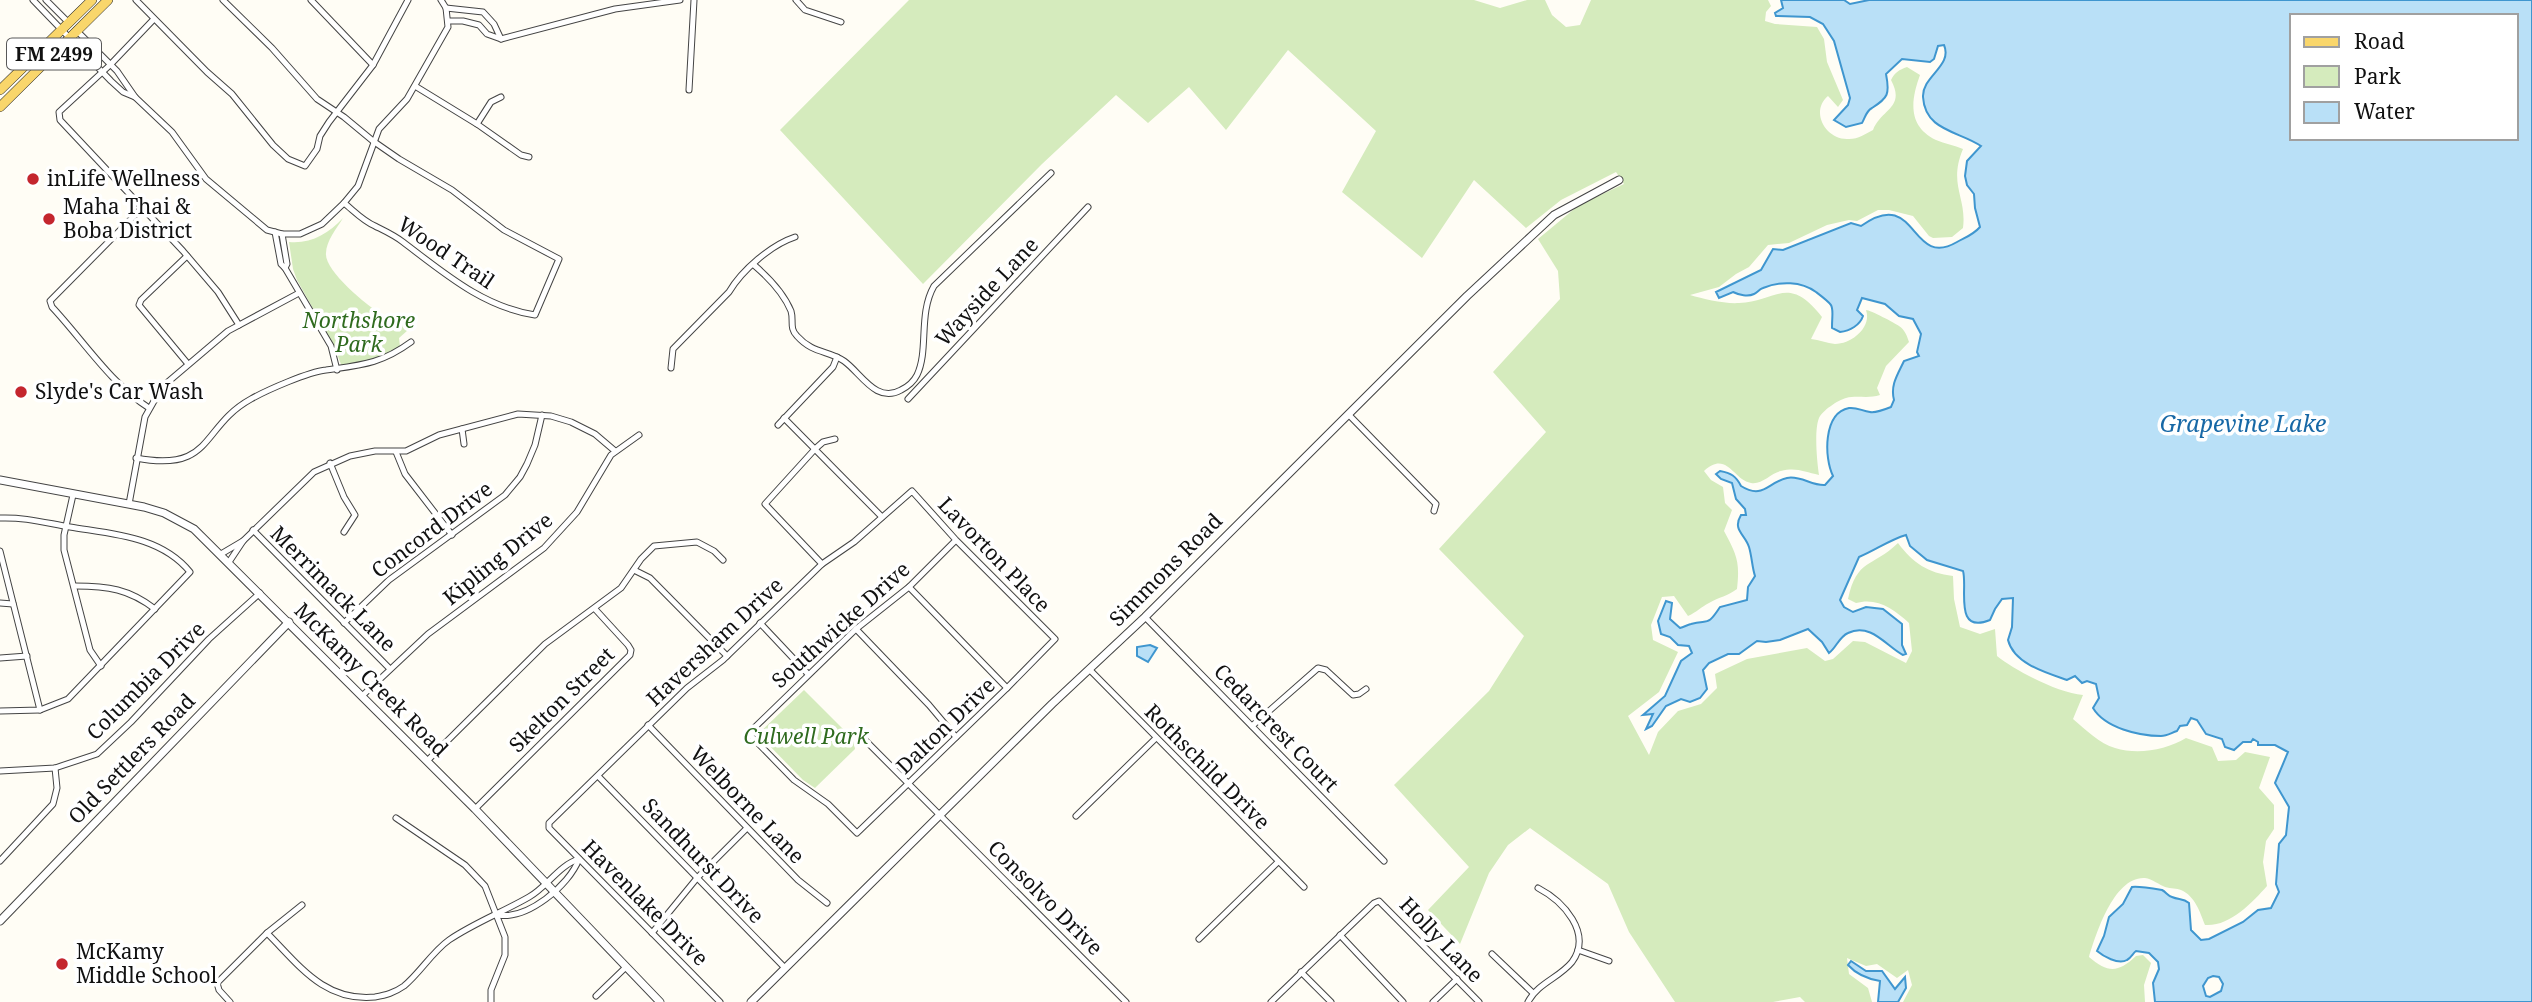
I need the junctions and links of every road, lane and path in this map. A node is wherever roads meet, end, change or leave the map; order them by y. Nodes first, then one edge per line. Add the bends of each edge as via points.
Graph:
1 (33, 0) edge
2 (46, 0) edge
3 (92, 0) edge
4 (108, 0) edge
5 (136, 0) edge
6 (223, 0) edge
7 (311, 0) edge
8 (408, 0) edge
9 (441, 0) edge
10 (681, 0) edge
11 (694, 0) edge
12 (796, 0) edge
13 (446, 8) junction
14 (477, 10) junction
15 (154, 19) junction
16 (448, 21) junction
17 (841, 22) dead end
18 (472, 24) junction
19 (65, 26) junction
20 (73, 35) junction
21 (502, 39) junction
22 (110, 65) junction
23 (373, 65) junction
24 (103, 72) junction
25 (415, 86) junction
26 (0, 90) edge
27 (689, 90) dead end
28 (135, 97) junction
29 (501, 97) dead end
30 (0, 107) edge
31 (337, 112) junction
32 (478, 124) junction
33 (373, 141) junction
34 (529, 157) dead end
35 (1051, 173) dead end
36 (1619, 180) dead end
37 (344, 203) junction
38 (1088, 207) dead end
39 (142, 208) junction
40 (278, 233) junction
41 (795, 237) dead end
42 (187, 256) junction
43 (754, 265) junction
44 (299, 293) junction
45 (239, 325) junction
46 (411, 342) dead end
47 (837, 357) junction
48 (188, 364) junction
49 (671, 368) dead end
50 (337, 370) junction
51 (908, 399) dead end
52 (149, 408) junction
53 (542, 415) junction
54 (1349, 415) junction
55 (784, 418) junction
56 (778, 425) dead end
57 (462, 429) junction
58 (639, 435) dead end
59 (835, 439) dead end
60 (464, 444) dead end
61 (815, 449) junction
62 (615, 451) junction
63 (396, 452) junction
64 (136, 458) junction
65 (330, 463) junction
66 (0, 480) edge
67 (912, 491) joint
68 (73, 495) junction
69 (129, 504) junction
70 (1434, 511) dead end
71 (882, 517) junction
72 (0, 518) edge
73 (66, 527) junction
74 (253, 530) junction
75 (344, 532) dead end
76 (452, 535) junction
77 (957, 540) junction
78 (243, 541) junction
79 (0, 551) edge
80 (221, 554) junction
81 (723, 560) dead end
82 (229, 562) junction
83 (822, 564) junction
84 (635, 570) junction
85 (75, 586) junction
86 (909, 587) junction
87 (260, 593) junction
88 (0, 603) edge
89 (13, 604) junction
90 (155, 609) junction
91 (595, 609) junction
92 (1145, 617) junction
93 (289, 622) junction
94 (344, 623) junction
95 (760, 623) junction
96 (856, 629) junction
97 (1055, 639) joint
98 (27, 656) junction
99 (727, 656) junction
100 (0, 657) edge
101 (101, 666) junction
102 (390, 669) junction
103 (1089, 669) junction
104 (808, 674) junction
105 (1007, 688) junction
106 (1366, 689) dead end
107 (362, 696) junction
108 (40, 710) junction
109 (0, 711) edge
110 (648, 726) junction
111 (1252, 726) junction
112 (956, 737) junction
113 (863, 738) dead end
114 (1156, 738) junction
115 (427, 761) junction
116 (55, 768) junction
117 (0, 771) edge
118 (598, 776) junction
119 (909, 784) junction
120 (475, 809) junction
121 (941, 816) junction
122 (1076, 816) dead end
123 (396, 818) dead end
124 (547, 826) joint
125 (747, 828) junction
126 (857, 833) joint
127 (579, 859) junction
128 (1384, 861) dead end
129 (0, 862) edge
130 (1278, 862) junction
131 (697, 878) junction
132 (546, 885) junction
133 (1304, 887) dead end
134 (1538, 888) dead end
135 (553, 892) junction
136 (827, 903) dead end
137 (302, 905) dead end
138 (498, 915) junction
139 (0, 921) edge
140 (267, 933) junction
141 (652, 933) junction
142 (1340, 935) junction
143 (1199, 939) dead end
144 (1578, 950) junction
145 (1492, 954) dead end
146 (1609, 961) dead end
147 (626, 967) junction
148 (785, 968) junction
149 (1301, 972) junction
150 (1457, 979) junction
151 (1533, 993) junction
152 (596, 996) dead end
153 (230, 1002) edge
154 (491, 1002) edge
155 (660, 1002) edge
156 (720, 1002) edge
157 (751, 1002) edge
158 (1126, 1002) edge
159 (1271, 1002) edge
160 (1331, 1002) edge
161 (1403, 1002) edge
162 (1433, 1002) edge
163 (1479, 1002) edge
164 (1528, 1002) edge

1 - 19 street
2 - 19 street
3 - 19 main road, FM 2499
4 - 20 main road, FM 2499
5 - 15 street
6 - 31 street via 317,99
7 - 23 street
8 - 23 street
9 - 13 street
10 - 11 street
10 - 21 street via 615,9
11 - 27 street
12 - 17 street via 805,10
13 - 14 street
13 - 16 street
14 - 18 street
14 - 21 street via 494,24
15 - 22 street
15 - 31 street via 232,94 288,159 305,166
16 - 18 street
16 - 25 street
18 - 21 street
19 - 20 street
19 - 20 street
19 - 26 main road, FM 2499
20 - 22 street
20 - 24 street
20 - 30 main road, FM 2499
22 - 24 street
22 - 28 street
23 - 31 street
24 - 28 street via 122,92
24 - 39 street via 59,112 60,120
25 - 32 street
25 - 33 street
28 - 40 street via 172,132 206,179 259,224
29 - 32 street via 491,102
31 - 33 street
32 - 34 street
33 - 37 street via 358,187
33 - 37 street, Wood Trail via 452,190 504,230 559,259 536,316 510,310 458,284
35 - 47 street via 934,286 926,305 917,374 904,389 881,393
36 - 54 street, Simmons Road via 1554,215
37 - 40 street via 314,229
38 - 51 street, Wayside Lane
39 - 42 street
39 - 52 street via 50,303 127,391
40 - 44 street via 279,260
41 - 43 street
42 - 45 street
42 - 48 street via 139,305
43 - 47 street via 791,312 791,329 799,338 819,352
43 - 49 street via 673,349
44 - 45 street
44 - 50 street via 331,346
45 - 48 street
46 - 50 street via 381,361
47 - 55 street via 833,367
48 - 52 street via 162,387
50 - 64 street via 306,375 250,400 188,456 163,463
52 - 64 street
53 - 57 street via 519,414
53 - 62 street via 586,428
53 - 76 street, Concord Drive via 520,477 505,495
54 - 70 street via 1436,504
54 - 92 street, Simmons Road
55 - 56 street
55 - 61 street
57 - 60 street
57 - 63 street
58 - 62 street, Kipling Drive
59 - 61 street
61 - 71 street
61 - 83 street via 765,504
62 - 102 street, Kipling Drive via 577,512 544,548 428,634
63 - 65 street via 375,451
63 - 76 street via 405,474
64 - 69 street
65 - 74 street via 314,472
65 - 75 street via 355,515
66 - 68 street, McKamy Creek Road
67 - 71 street, Haversham Drive
67 - 77 street, Lavorton Place
68 - 69 street, McKamy Creek Road
68 - 73 street
69 - 80 street, McKamy Creek Road via 194,529
71 - 83 street, Haversham Drive
72 - 73 street via 24,517
73 - 85 street via 64,550
73 - 90 street via 150,544 190,572
74 - 78 street
74 - 94 street, Merrimack Lane
76 - 94 street, Concord Drive via 389,580
77 - 86 street, Southwicke Drive
77 - 97 street, Lavorton Place
78 - 80 street
78 - 82 street
79 - 89 street
80 - 82 street, McKamy Creek Road
81 - 84 street via 704,544 679,542 654,546
82 - 87 street, McKamy Creek Road
83 - 95 street, Haversham Drive
84 - 91 street
84 - 99 street via 650,579
85 - 90 street via 131,593
85 - 101 street via 90,650
86 - 96 street, Southwicke Drive
86 - 105 street
87 - 93 street, McKamy Creek Road
87 - 116 street, Columbia Drive via 105,747
88 - 89 street
89 - 98 street
90 - 101 street
91 - 115 street via 545,644
91 - 120 street, Skelton Street via 628,645 630,655
92 - 103 street, Simmons Road
92 - 111 street, Cedarcrest Court
93 - 107 street, McKamy Creek Road
93 - 139 street, Old Settlers Road
94 - 102 street, Merrimack Lane
95 - 99 street, Haversham Drive
95 - 104 street
96 - 104 street, Southwicke Drive
96 - 112 street
97 - 105 street, Dalton Drive
98 - 100 street
98 - 108 street
99 - 110 street, Haversham Drive
101 - 108 street via 68,699
102 - 107 street, Kipling Drive
103 - 114 street, Rothschild Drive
103 - 121 street, Simmons Road
104 - 126 street, Southwicke Drive via 755,726 751,736
105 - 112 street, Dalton Drive
106 - 111 street via 1353,695 1318,668
107 - 115 street, McKamy Creek Road
108 - 109 street
110 - 118 street, Haversham Drive
110 - 125 street, Welborne Lane
111 - 128 street, Cedarcrest Court
112 - 119 street, Dalton Drive
113 - 119 street, Consolvo Drive
114 - 122 street
114 - 130 street, Rothschild Drive
115 - 120 street, McKamy Creek Road
116 - 117 street, Columbia Drive
116 - 129 street via 53,804
118 - 124 street, Haversham Drive
118 - 131 street, Sandhurst Drive
119 - 121 street, Consolvo Drive
119 - 126 street, Dalton Drive
120 - 132 street, McKamy Creek Road
121 - 148 street, Simmons Road
121 - 158 street, Consolvo Drive
123 - 138 street via 465,865 485,886
124 - 127 street, Havenlake Drive
125 - 131 street
125 - 136 street, Welborne Lane
127 - 132 street via 569,862
127 - 135 street via 575,870
127 - 141 street, Havenlake Drive
130 - 133 street, Rothschild Drive
130 - 143 street
131 - 141 street
131 - 148 street, Sandhurst Drive
132 - 135 street, McKamy Creek Road
132 - 138 street
134 - 144 street via 1576,923
135 - 138 street via 538,905 509,917
135 - 147 street, McKamy Creek Road
137 - 140 street
138 - 140 street via 447,942 393,993 358,1001 330,994 319,986
138 - 154 street via 505,955
140 - 153 street via 217,983
141 - 156 street, Havenlake Drive
142 - 149 street
142 - 150 street, Holly Lane via 1379,901
142 - 161 street
144 - 146 street
144 - 151 street via 1572,962
145 - 151 street
147 - 152 street
147 - 155 street, McKamy Creek Road
148 - 157 street, Simmons Road
149 - 159 street
149 - 160 street
150 - 162 street
150 - 163 street, Holly Lane
151 - 164 street

